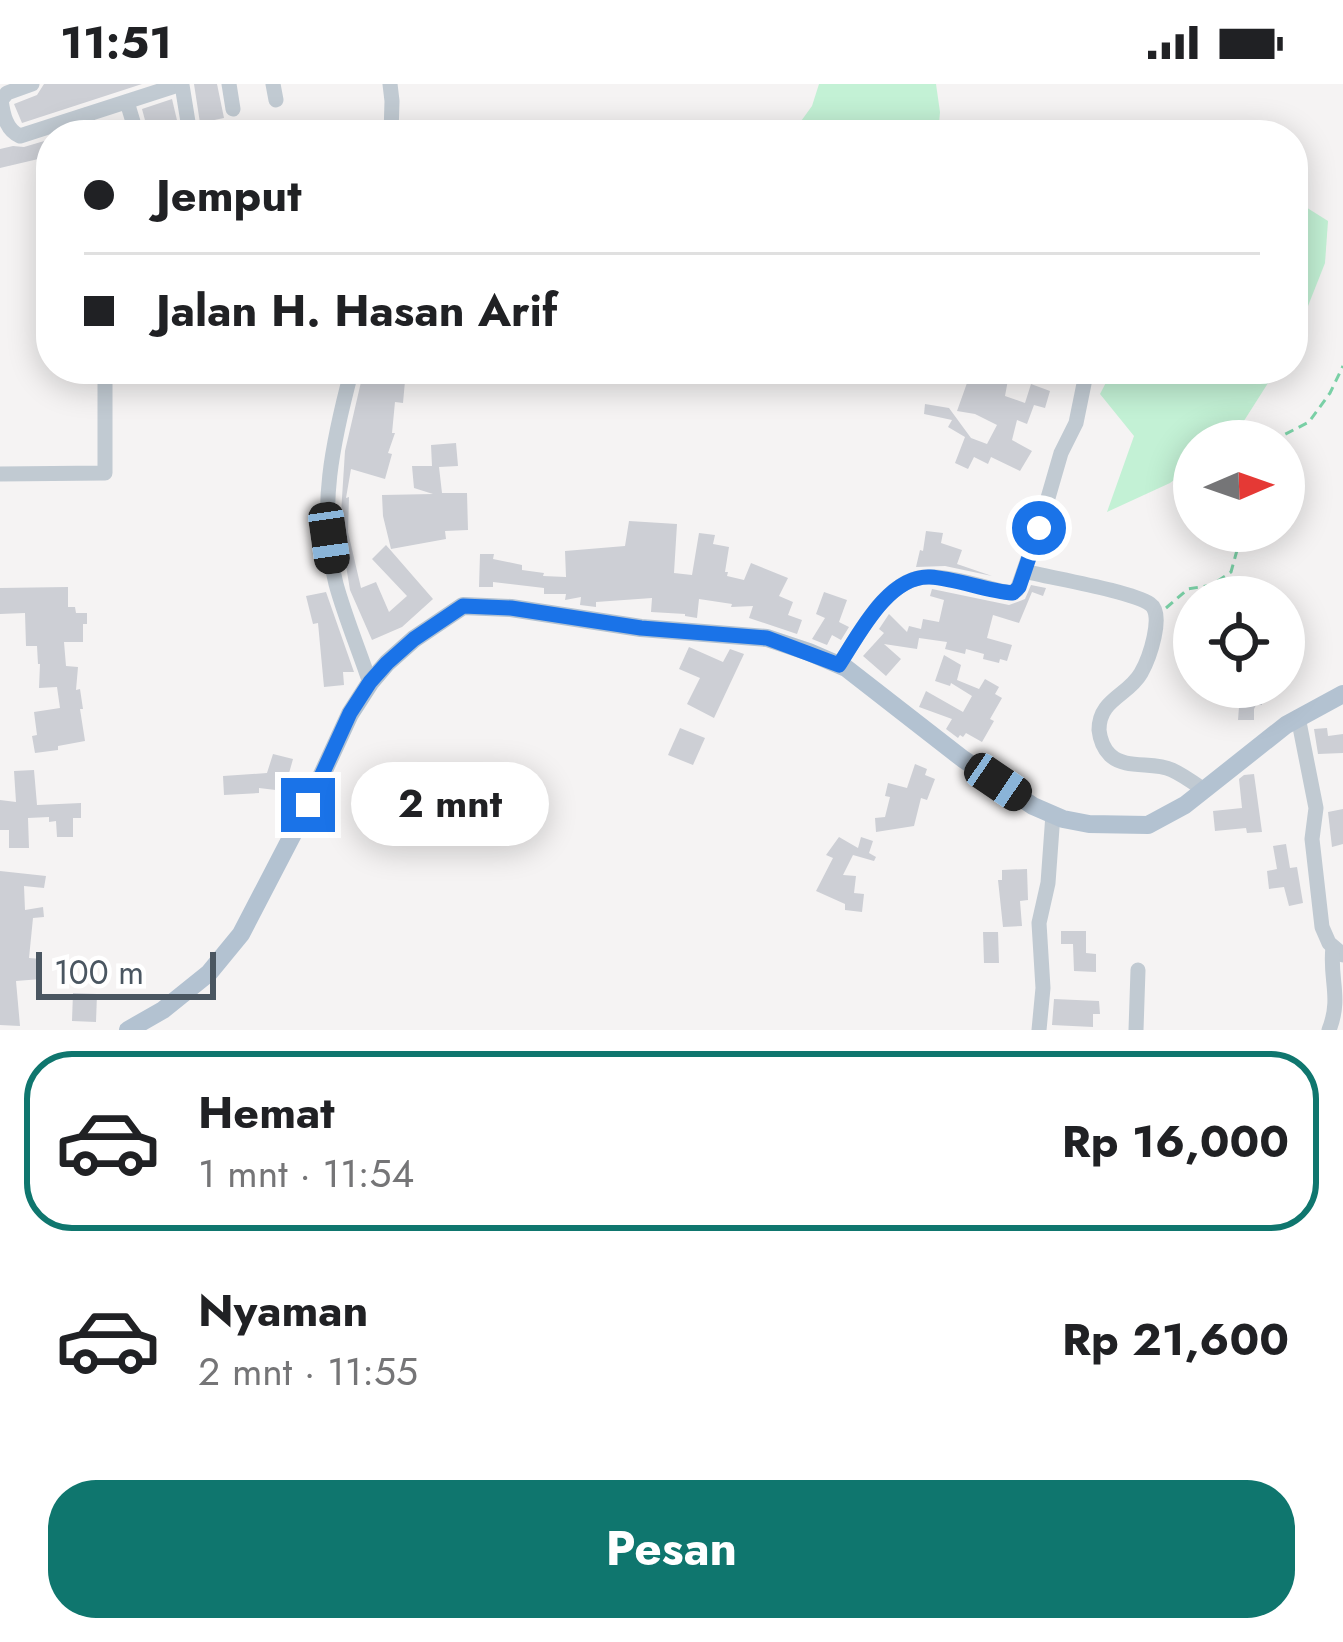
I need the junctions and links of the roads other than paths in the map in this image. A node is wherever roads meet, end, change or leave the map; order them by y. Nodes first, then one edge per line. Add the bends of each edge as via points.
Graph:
1 (32, 84) edge
2 (182, 84) edge
3 (229, 84) edge
4 (390, 84) edge
5 (127, 102) junction
6 (233, 109) dead end
7 (86, 115) junction
8 (70, 120) edge
9 (87, 120) edge
10 (132, 120) edge
11 (188, 120) edge
12 (391, 120) edge
13 (36, 131) edge
14 (105, 384) edge
15 (348, 384) edge
16 (1084, 384) edge
17 (0, 473) edge
18 (1024, 572) junction
19 (839, 665) junction
20 (370, 682) junction
21 (1343, 694) edge
22 (1298, 717) junction
23 (1204, 790) junction
24 (1053, 814) junction
25 (1338, 951) edge
26 (1138, 970) dead end
27 (128, 1030) edge
28 (1039, 1030) edge
29 (1136, 1030) edge
30 (1329, 1030) edge

1 - 13 street via 7,93 3,113 13,134
2 - 5 street
2 - 11 street
3 - 6 street
4 - 12 street
5 - 7 street
5 - 10 street
7 - 8 street
7 - 9 street
14 - 17 street via 105,473
15 - 20 street via 327,499 335,581
16 - 18 street
18 - 19 street via 1010,593 937,578 912,581 879,605
18 - 23 street via 1156,609 1140,676 1103,708 1101,741 1125,764 1173,770
19 - 20 main road via 767,638 511,608 455,611
19 - 24 main road via 963,759
20 - 27 main road via 241,934 208,974
21 - 22 main road
22 - 23 main road
22 - 25 street via 1316,808 1322,927
23 - 24 main road via 1148,825
24 - 28 street via 1038,929
25 - 30 street
26 - 29 street

